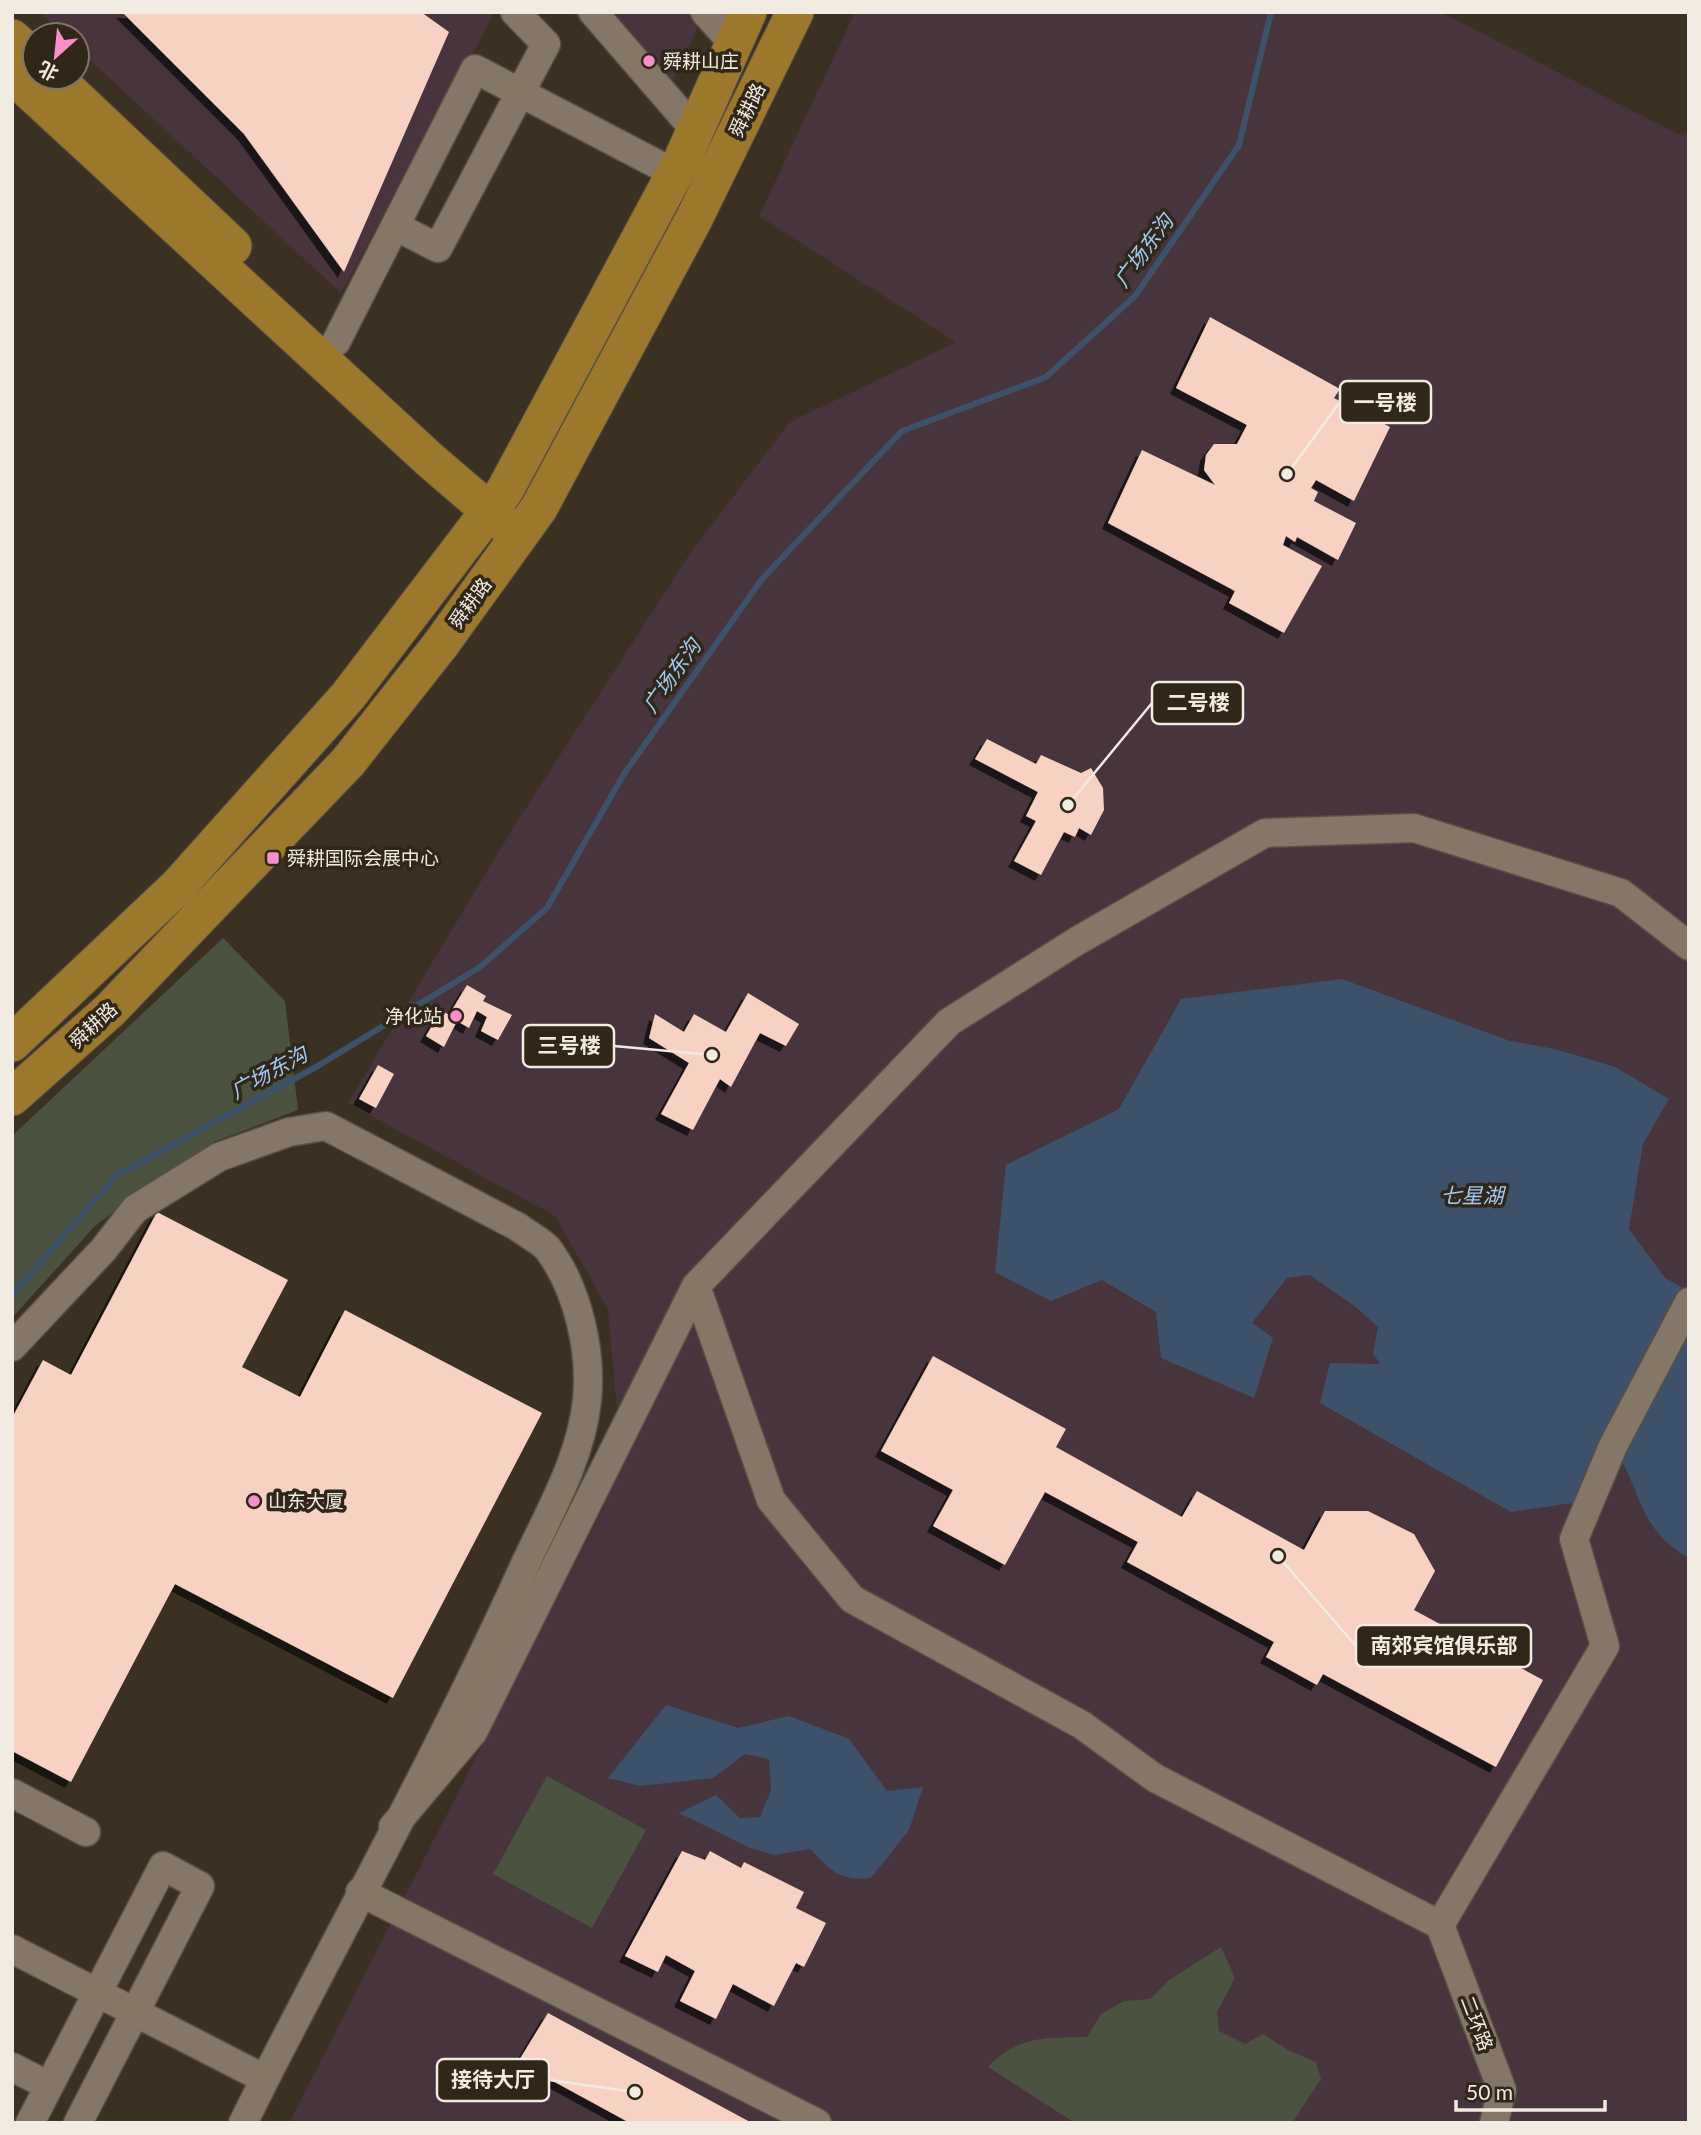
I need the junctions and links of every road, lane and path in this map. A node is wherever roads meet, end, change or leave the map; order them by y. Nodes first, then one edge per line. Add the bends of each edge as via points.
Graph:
1 (515, 12) edge
2 (593, 12) edge
3 (705, 12) edge
4 (795, 12) edge
5 (741, 28) edge
6 (12, 75) edge
7 (69, 91) edge
8 (520, 93) junction
9 (695, 130) junction
10 (674, 173) junction
11 (395, 226) junction
12 (336, 342) junction
13 (498, 500) junction
14 (539, 508) junction
15 (517, 537) junction
16 (1689, 946) edge
17 (12, 1043) edge
18 (12, 1097) edge
19 (696, 1286) junction
20 (1689, 1302) edge
21 (12, 1347) edge
22 (12, 1793) edge
23 (393, 1827) junction
24 (86, 1832) dead end
25 (360, 1892) junction
26 (1440, 1925) junction
27 (12, 1949) edge
28 (97, 1994) junction
29 (134, 2013) junction
30 (12, 2067) edge
31 (265, 2079) junction
32 (49, 2086) junction
33 (30, 2123) edge
34 (78, 2123) edge
35 (243, 2123) edge
36 (817, 2123) edge
37 (1494, 2123) edge

1 - 8 street via 546,44
2 - 9 street
3 - 5 street
4 - 14 main road, 舜耕路 via 694,219
5 - 9 main road, 舜耕路
6 - 13 main road via 430,460
7 - 12 main road
8 - 10 street
8 - 11 street via 438,248
8 - 11 street via 475,69
9 - 10 main road, 舜耕路
10 - 13 main road, 舜耕路
11 - 12 street
12 - 13 main road
13 - 14 main road
13 - 15 main road
13 - 17 main road, 舜耕路 via 339,706 178,886
14 - 15 main road, 舜耕路
15 - 18 main road, 舜耕路 via 348,762 109,1011
16 - 19 street via 1621,893 1413,828 1265,833 1077,941 949,1023
19 - 23 street via 472,1732
19 - 26 street via 771,1500 852,1599 1082,1725 1155,1778
20 - 26 street via 1613,1446 1574,1539 1605,1646
21 - 23 street via 104,1250 135,1209 219,1157 289,1132 326,1126 518,1227 547,1248 569,1289 586,1343 587,1402 577,1449 503,1613
22 - 24 street
23 - 25 street
25 - 31 street
25 - 36 street
26 - 37 street, 二环路 via 1502,2090
27 - 28 street
28 - 29 street
28 - 29 street via 163,1866 200,1886
28 - 32 street
29 - 31 street
29 - 34 street
30 - 32 street
31 - 35 street
32 - 33 street

